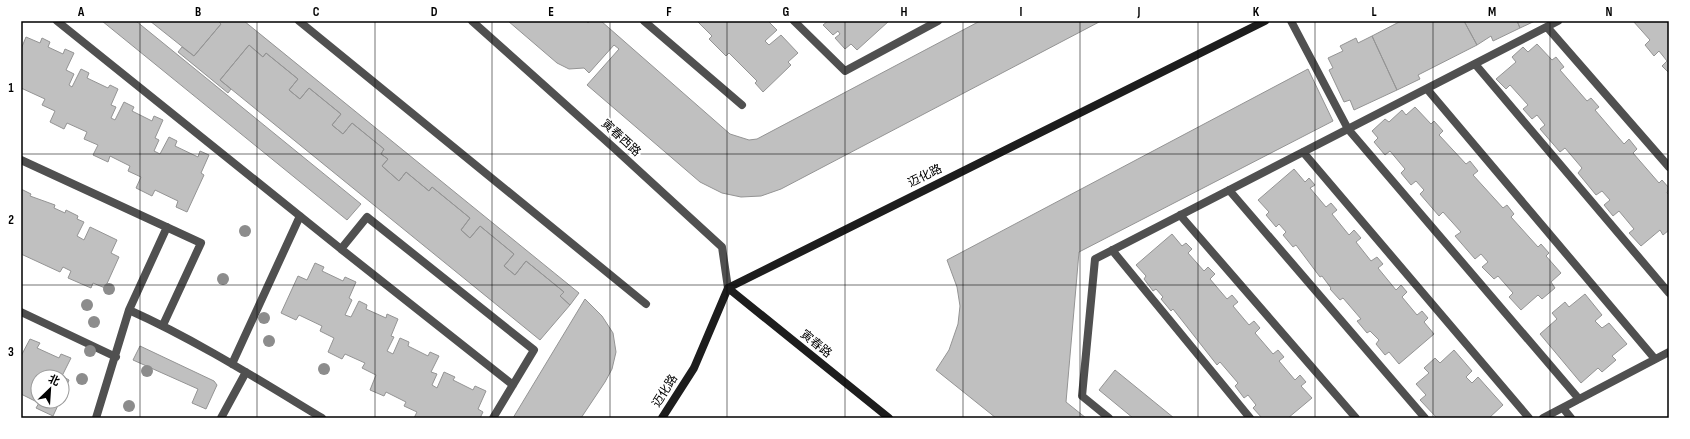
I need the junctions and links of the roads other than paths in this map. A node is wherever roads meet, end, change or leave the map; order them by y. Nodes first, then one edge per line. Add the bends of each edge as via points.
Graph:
1 (57, 21) edge
2 (299, 21) edge
3 (472, 21) edge
4 (644, 21) edge
5 (794, 21) edge
6 (938, 21) edge
7 (1265, 21) edge
8 (1291, 21) edge
9 (1558, 21) edge
10 (924, 24) edge
11 (1547, 27) junction
12 (1475, 64) junction
13 (1427, 89) junction
14 (742, 105) dead end
15 (1348, 129) junction
16 (1303, 152) junction
17 (21, 160) edge
18 (1669, 167) edge
19 (1229, 190) junction
20 (1180, 215) junction
21 (300, 216) junction
22 (167, 227) junction
23 (341, 249) junction
24 (1112, 250) junction
25 (728, 288) junction
26 (1669, 293) edge
27 (646, 304) dead end
28 (129, 310) junction
29 (21, 312) edge
30 (164, 325) junction
31 (1669, 352) edge
32 (116, 358) junction
33 (1655, 359) junction
34 (232, 364) junction
35 (246, 372) junction
36 (513, 385) junction
37 (1579, 399) junction
38 (1563, 408) junction
39 (96, 418) edge
40 (221, 418) edge
41 (322, 418) edge
42 (493, 418) edge
43 (662, 418) edge
44 (889, 418) edge
45 (1109, 418) edge
46 (1250, 418) edge
47 (1356, 418) edge
48 (1425, 418) edge
49 (1529, 418) edge
50 (1543, 418) edge
51 (1571, 418) edge

1 - 21 street
2 - 27 street
3 - 25 street, 寅春西路 via 722,247
4 - 14 street
5 - 10 street via 845,71
6 - 10 street
7 - 25 street, 迈化路
8 - 15 street
9 - 11 street
11 - 12 street
11 - 18 street
12 - 13 street
12 - 26 street
13 - 15 street
13 - 33 street
15 - 16 street
15 - 37 street
16 - 19 street
16 - 49 street
17 - 22 street
19 - 20 street
19 - 48 street
20 - 24 street
20 - 47 street
21 - 23 street
21 - 34 street
22 - 28 street
22 - 30 street via 201,242
23 - 36 street
23 - 36 street via 367,216 534,350
24 - 45 street via 1095,258 1082,396
24 - 46 street
25 - 43 street, 迈化路 via 694,368
25 - 44 street, 寅春路
28 - 30 street
28 - 32 street
29 - 32 street
30 - 34 street
31 - 33 street
32 - 39 street
33 - 37 street
34 - 35 street
35 - 40 street
35 - 41 street
36 - 42 street
37 - 38 street
38 - 50 street
38 - 51 street

